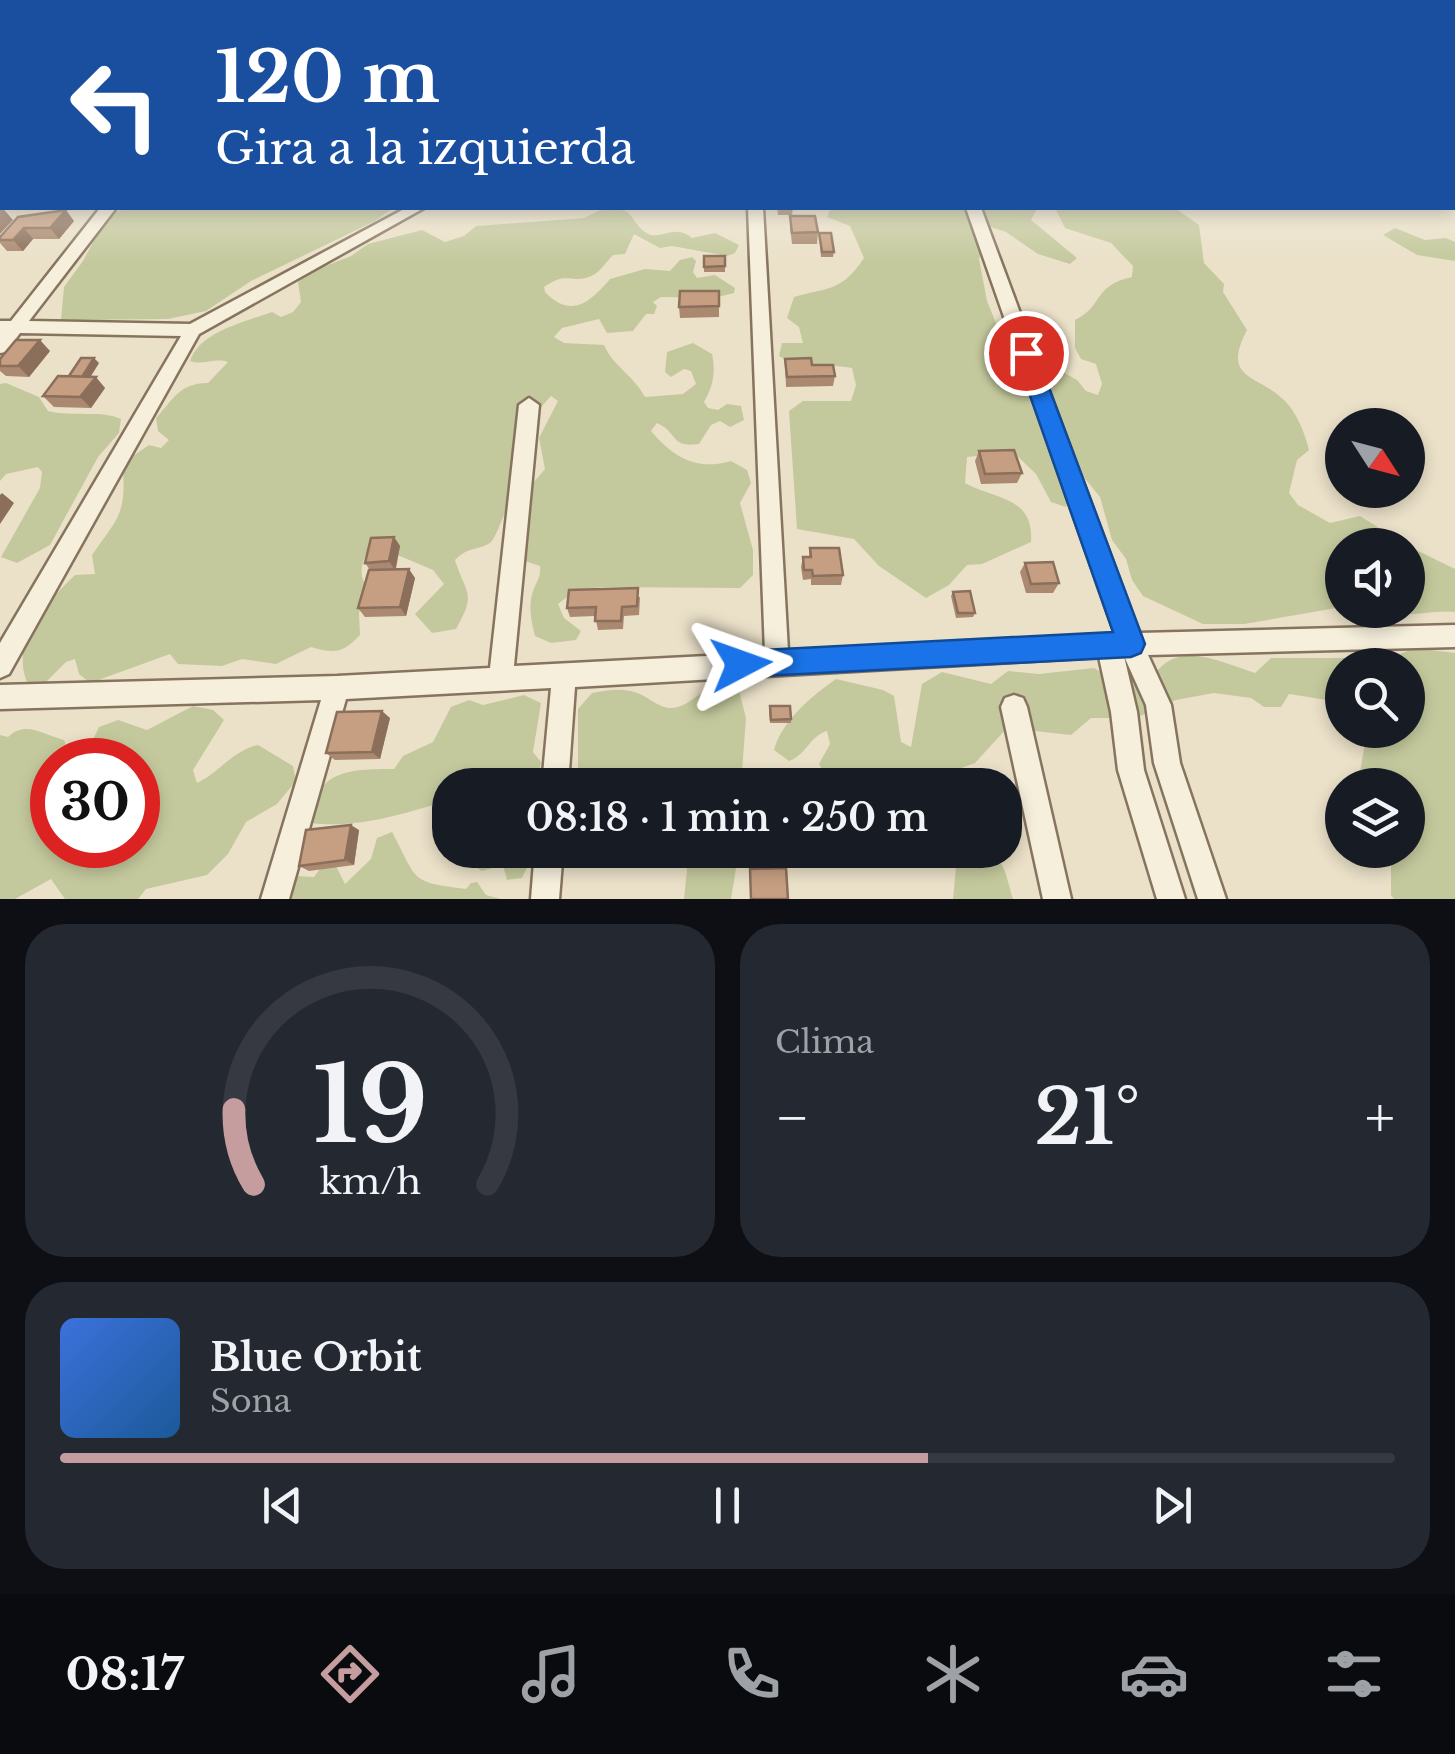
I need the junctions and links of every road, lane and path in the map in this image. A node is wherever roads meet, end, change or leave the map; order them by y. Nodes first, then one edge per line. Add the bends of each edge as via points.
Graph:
1 (106, 210) edge
2 (412, 210) edge
3 (755, 210) edge
4 (974, 210) edge
5 (8, 327) edge
6 (193, 330) junction
7 (0, 347) edge
8 (529, 405) dead end
9 (1455, 636) edge
10 (1119, 645) junction
11 (776, 662) junction
12 (0, 666) edge
13 (564, 675) junction
14 (501, 679) junction
15 (337, 688) junction
16 (0, 697) edge
17 (1014, 706) dead end
18 (556, 768) edge
19 (548, 868) edge
20 (276, 899) edge
21 (545, 899) edge
22 (1057, 899) edge
23 (1171, 899) edge
24 (1212, 899) edge

1 - 5 street
2 - 6 street
3 - 11 street
4 - 10 street
5 - 6 street
5 - 7 street
6 - 12 street
8 - 14 street
9 - 10 street
10 - 11 street
10 - 23 street via 1132,770
10 - 24 street via 1158,705 1167,763
11 - 13 street
13 - 14 street
13 - 18 street
14 - 15 street
15 - 16 street
15 - 20 street
17 - 22 street
19 - 21 street

